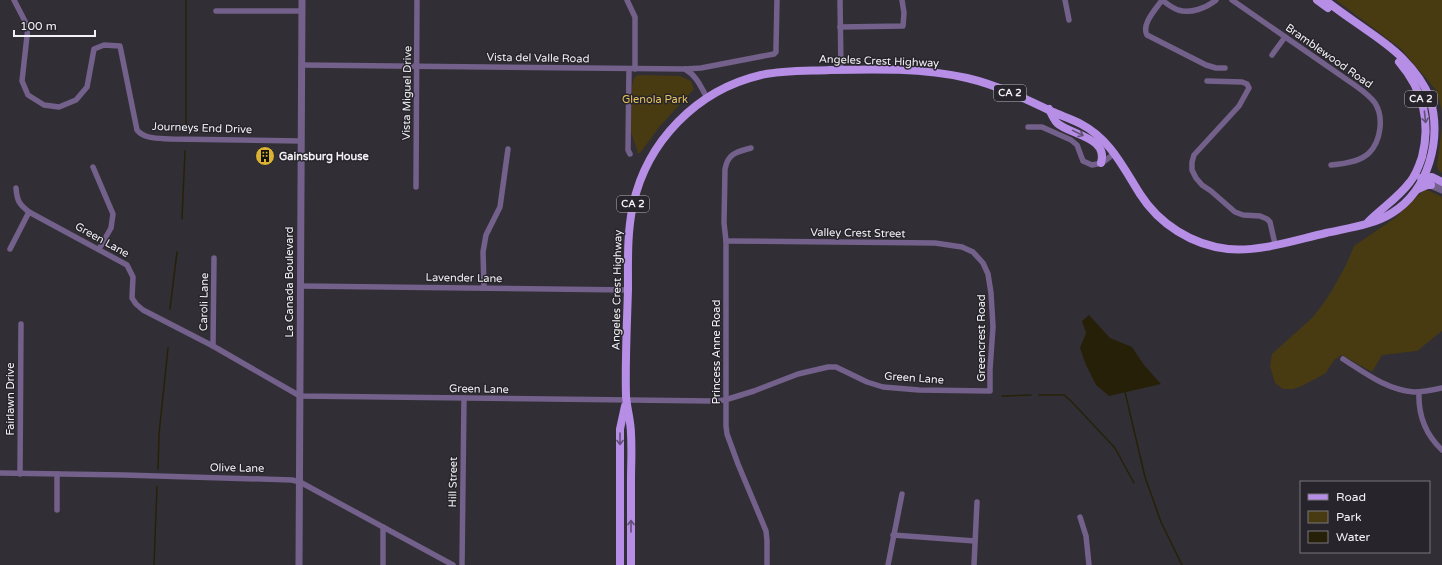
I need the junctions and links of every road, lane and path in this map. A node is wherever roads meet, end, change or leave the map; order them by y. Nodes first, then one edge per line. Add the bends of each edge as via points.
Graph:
1 (14, 0) edge
2 (302, 0) edge
3 (417, 0) edge
4 (626, 0) edge
5 (777, 0) edge
6 (840, 0) edge
7 (902, 0) edge
8 (1065, 0) edge
9 (1162, 0) edge
10 (1216, 0) edge
11 (1232, 0) edge
12 (1317, 0) edge
13 (1325, 0) edge
14 (216, 11) dead end
15 (302, 11) junction
16 (1069, 20) dead end
17 (840, 27) junction
18 (1285, 37) junction
19 (1272, 55) dead end
20 (301, 65) junction
21 (417, 66) junction
22 (629, 68) junction
23 (635, 68) junction
24 (1225, 68) dead end
25 (685, 69) junction
26 (841, 70) junction
27 (1207, 81) dead end
28 (707, 98) junction
29 (1049, 110) junction
30 (1028, 127) dead end
31 (1426, 133) junction
32 (301, 141) junction
33 (751, 148) dead end
34 (508, 149) dead end
35 (630, 154) dead end
36 (1115, 154) junction
37 (1431, 160) junction
38 (1101, 163) junction
39 (1331, 165) dead end
40 (93, 167) dead end
41 (1425, 177) junction
42 (1442, 180) edge
43 (1431, 185) junction
44 (416, 187) dead end
45 (16, 188) dead end
46 (1442, 190) edge
47 (1416, 191) junction
48 (29, 212) junction
49 (1368, 223) junction
50 (726, 241) junction
51 (1275, 244) junction
52 (10, 249) dead end
53 (99, 249) junction
54 (214, 258) dead end
55 (983, 263) joint
56 (300, 286) junction
57 (484, 288) junction
58 (628, 290) junction
59 (21, 324) dead end
60 (213, 346) junction
61 (1343, 359) dead end
62 (1442, 388) edge
63 (990, 391) joint
64 (1419, 392) junction
65 (300, 396) junction
66 (464, 398) junction
67 (725, 400) junction
68 (626, 401) junction
69 (1442, 450) edge
70 (0, 473) edge
71 (20, 474) junction
72 (57, 474) junction
73 (300, 482) junction
74 (902, 494) dead end
75 (977, 502) dead end
76 (57, 510) dead end
77 (1080, 517) dead end
78 (384, 528) junction
79 (893, 535) junction
80 (976, 541) junction
81 (299, 565) edge
82 (383, 565) edge
83 (453, 565) edge
84 (462, 565) edge
85 (620, 565) edge
86 (631, 565) edge
87 (767, 565) edge
88 (888, 565) edge
89 (974, 565) edge
90 (1089, 565) edge

1 - 32 street, Journeys End Drive via 28,27 22,81 28,95 44,105 59,107 76,100 87,87 94,49 104,45 120,46 137,130 144,136
2 - 15 street, La Canada Boulevard
3 - 21 street, Vista Miguel Drive
4 - 23 street via 635,17
5 - 25 street, Vista del Valle Road via 774,54
6 - 17 street
7 - 17 street via 903,26
8 - 16 street
9 - 10 street via 1178,10 1189,11 1209,6
9 - 24 street via 1146,24 1146,35 1206,65
11 - 18 street, Bramblewood Road
12 -> 31 main road, Angeles Crest Highway / CA 2 via 1381,46 1404,68 1414,82 1422,101
13 - 37 main road, Angeles Crest Highway / CA 2 via 1396,52 1419,78 1427,92 1433,112 1435,136
14 - 15 street
15 - 20 street, La Canada Boulevard
17 - 26 street
18 - 19 street
18 - 39 street, Bramblewood Road via 1367,94 1375,103 1379,114 1378,135 1369,153 1352,162
20 - 21 street, Vista del Valle Road
20 - 32 street, La Canada Boulevard
21 - 22 street, Vista del Valle Road
21 - 44 street, Vista Miguel Drive
22 - 23 street, Vista del Valle Road
22 - 35 street
23 - 25 street, Vista del Valle Road
25 - 28 street via 697,79
26 - 28 main road, Angeles Crest Highway / CA 2 via 765,74 737,83
26 - 29 main road, Angeles Crest Highway / CA 2 via 933,73 970,79 989,84
27 - 51 street via 1246,82 1249,88 1239,106 1194,154 1192,170 1202,185 1235,212 1267,219
28 - 58 main road, Angeles Crest Highway / CA 2 via 671,128 645,167 633,202 629,231
29 - 36 main road, Angeles Crest Highway / CA 2 via 1095,133
29 -> 38 main road via 1057,123 1085,137 1101,149
30 - 38 street via 1042,127 1071,140 1077,145 1083,161 1092,165
31 - 41 main road via 1427,151 1422,168
31 - 49 main road, Angeles Crest Highway / CA 2 via 1419,167 1411,182
32 - 56 street, La Canada Boulevard
33 - 50 street, Princess Anne Road via 736,152 726,161
34 - 57 street via 500,207 486,235 483,252
36 - 38 street
36 - 51 main road, Angeles Crest Highway / CA 2 via 1147,204 1164,222 1183,235 1225,249 1250,249
37 - 41 main road, Angeles Crest Highway / CA 2
37 - 42 main road via 1434,174
40 - 53 street via 113,214 111,228
41 - 42 main road
41 - 43 main road
41 - 47 main road, Angeles Crest Highway / CA 2
41 - 49 main road via 1420,178 1394,208
43 - 46 street
43 - 47 main road via 1423,186
45 - 48 street, Green Lane via 21,206
47 - 49 main road, Angeles Crest Highway / CA 2 via 1389,215
48 - 52 street
48 - 53 street, Green Lane
49 - 51 main road, Angeles Crest Highway / CA 2
50 - 55 street, Valley Crest Street via 935,243 962,247 972,252
50 - 67 street, Princess Anne Road
53 - 60 street, Green Lane via 130,268 133,277 132,298 143,310
54 - 60 street, Caroli Lane
55 - 63 street, Greencrest Road via 990,282 993,327
56 - 57 street, Lavender Lane
56 - 65 street, La Canada Boulevard
57 - 58 street, Lavender Lane
58 - 68 main road, Angeles Crest Highway / CA 2
59 - 71 street, Fairlawn Drive
60 - 65 street, Green Lane
61 - 64 street via 1388,385
62 - 64 street
63 - 67 street, Green Lane via 883,387 836,367 828,367 803,372
64 - 69 street via 1419,408 1424,424
65 - 66 street, Green Lane
65 - 73 street, La Canada Boulevard
66 - 68 street, Green Lane
66 - 84 street, Hill Street
67 - 68 street, Green Lane
67 - 87 street, Princess Anne Road via 727,434 766,531
68 -> 85 main road, Angeles Crest Highway / CA 2 via 620,429
86 -> 68 main road, Angeles Crest Highway / CA 2 via 631,432
70 - 71 street, Olive Lane
71 - 72 street, Olive Lane
72 - 73 street, Olive Lane via 283,479
72 - 76 street
73 - 78 street, Olive Lane
73 - 81 street, La Canada Boulevard
74 - 79 street
75 - 80 street
77 - 90 street via 1086,536
78 - 82 street
78 - 83 street, Olive Lane
79 - 80 street
79 - 88 street
80 - 89 street

